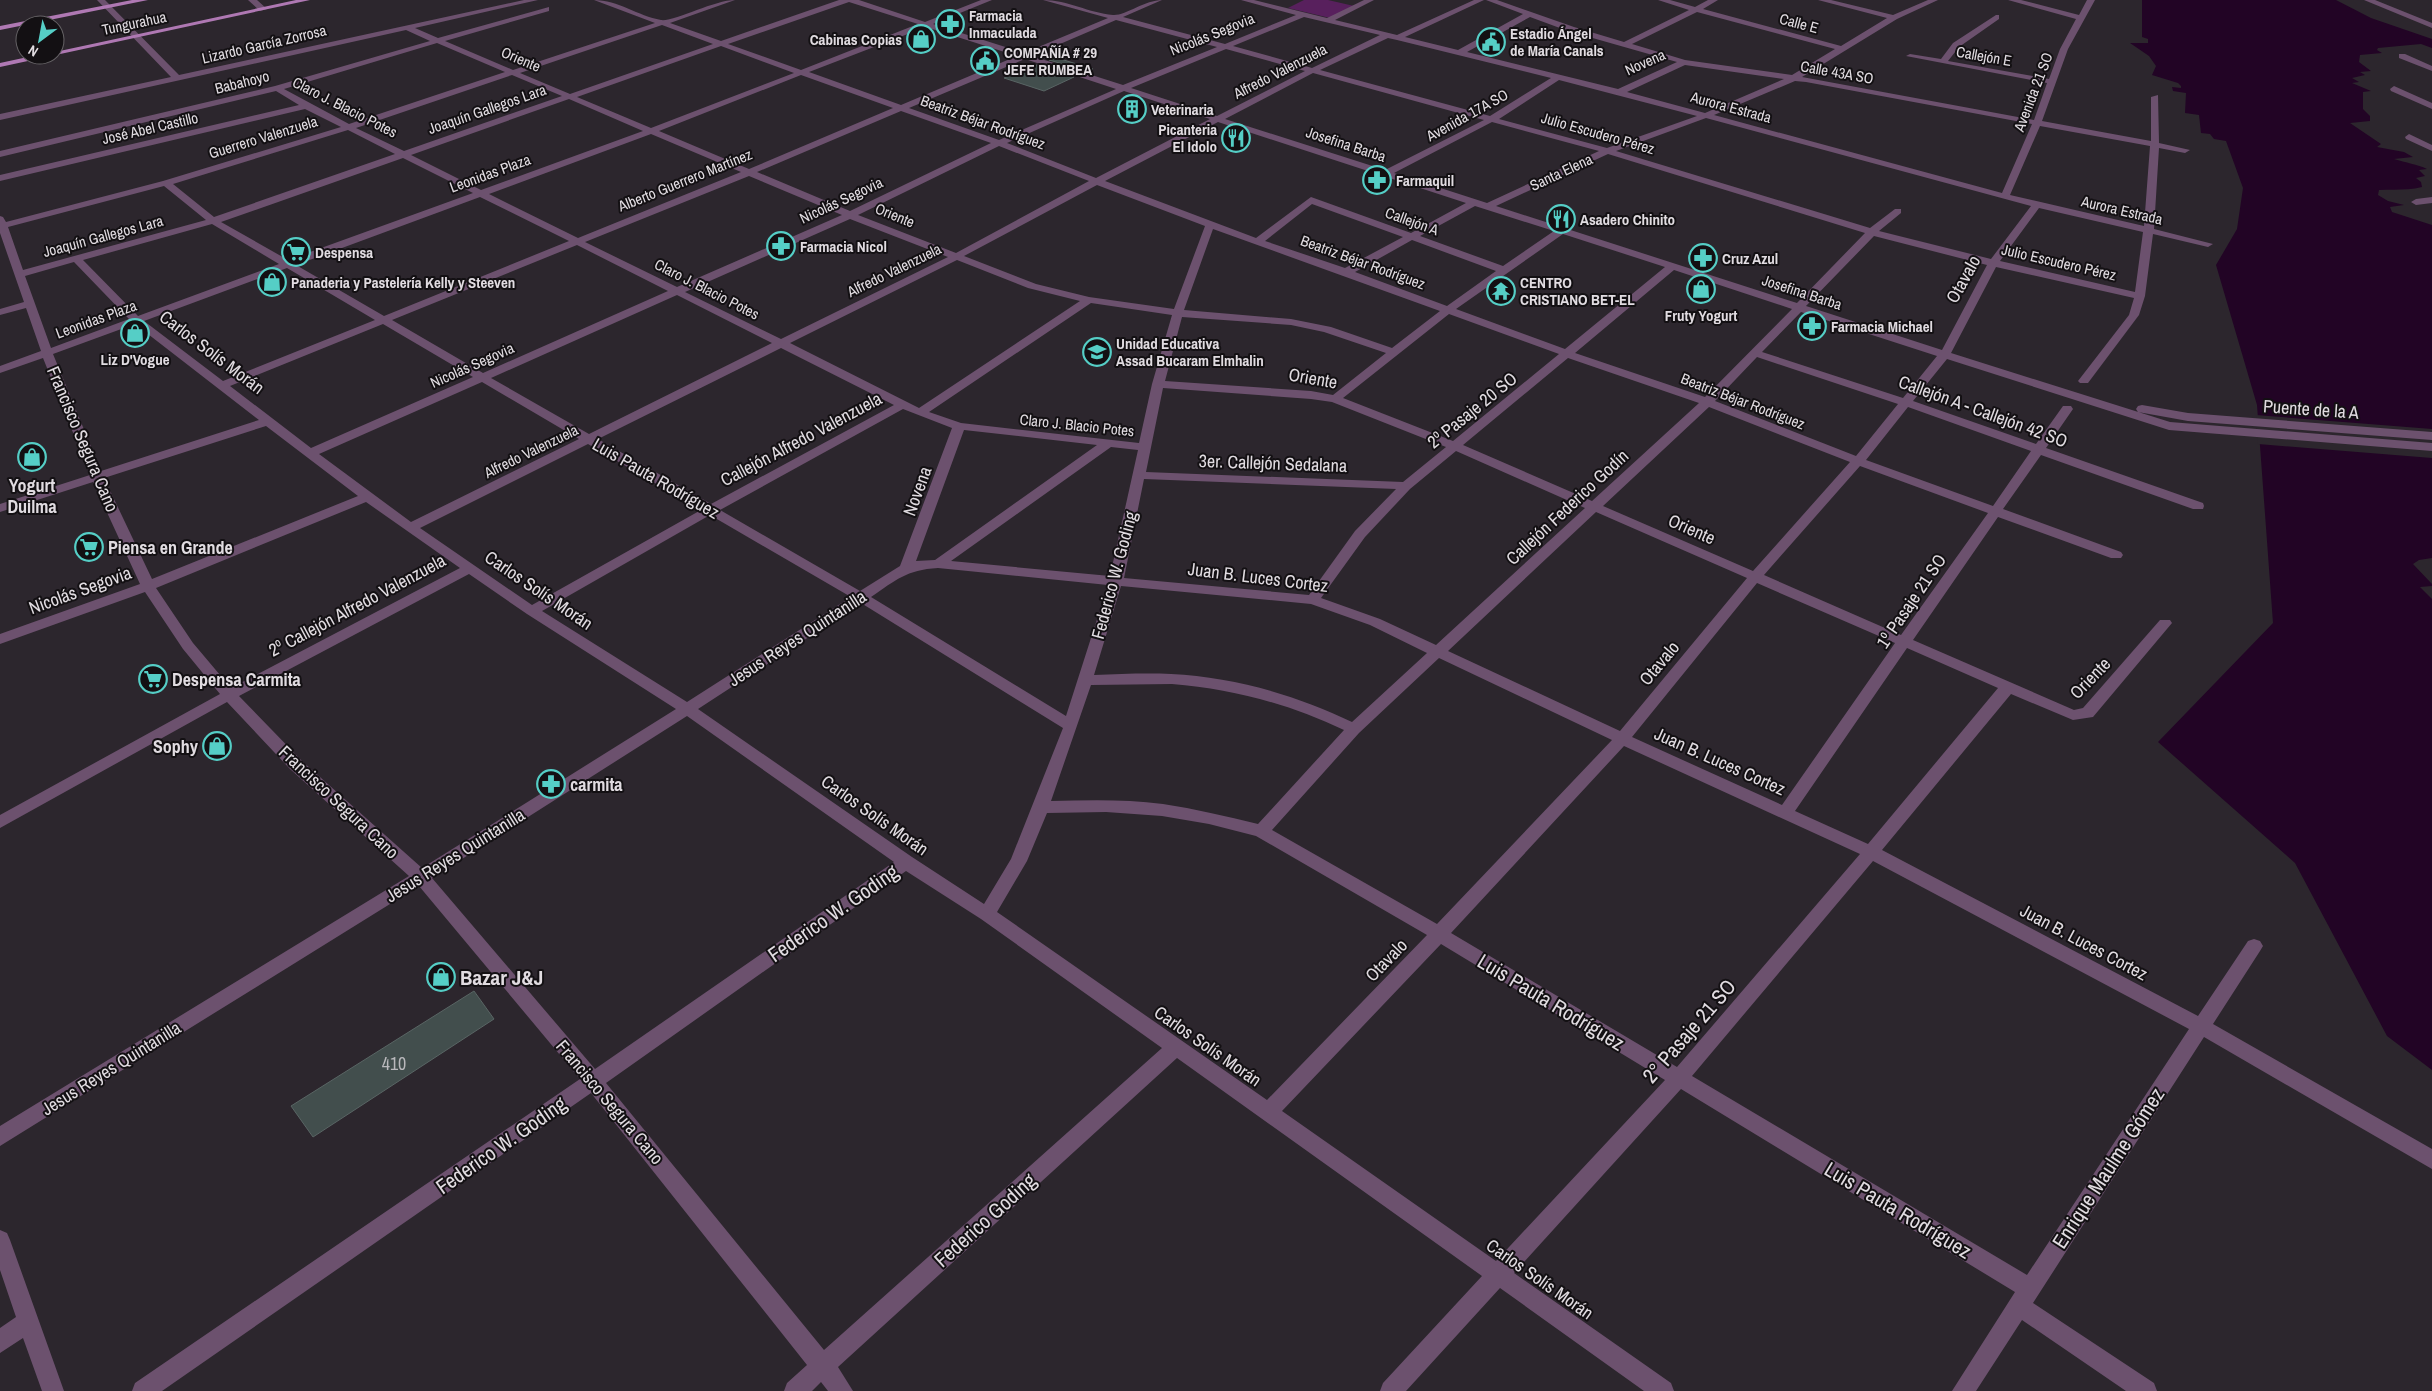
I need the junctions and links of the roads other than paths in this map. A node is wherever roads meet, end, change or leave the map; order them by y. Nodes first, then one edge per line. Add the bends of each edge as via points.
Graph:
1 (101, 0) edge
2 (144, 0) edge
3 (252, 0) edge
4 (306, 0) edge
5 (534, 0) edge
6 (598, 0) edge
7 (731, 0) edge
8 (846, 0) edge
9 (851, 0) edge
10 (988, 0) edge
11 (1047, 0) edge
12 (1158, 0) edge
13 (1245, 0) edge
14 (1294, 0) edge
15 (1370, 0) edge
16 (1480, 0) edge
17 (1490, 0) edge
18 (1662, 0) edge
19 (1714, 0) edge
20 (1822, 0) edge
21 (1934, 0) edge
22 (2012, 0) edge
23 (2091, 0) edge
24 (2368, 0) edge
25 (108, 7) junction
26 (1278, 8) junction
27 (263, 9) junction
28 (546, 9) dead end
29 (1695, 9) junction
30 (1304, 14) junction
31 (1528, 14) junction
32 (1894, 17) junction
33 (1996, 17) dead end
34 (1114, 18) junction
35 (2080, 18) junction
36 (1329, 20) junction
37 (661, 24) junction
38 (926, 24) junction
39 (2432, 26) edge
40 (405, 27) junction
41 (0, 28) edge
42 (1387, 35) junction
43 (136, 37) junction
44 (1398, 38) junction
45 (438, 41) junction
46 (719, 44) junction
47 (1624, 45) junction
48 (1224, 46) junction
49 (1843, 49) junction
50 (65, 52) edge
51 (1459, 53) junction
52 (1026, 56) junction
53 (1910, 56) dead end
54 (2402, 56) dead end
55 (15, 62) edge
56 (1684, 62) junction
57 (1943, 62) junction
58 (0, 65) edge
59 (2432, 69) edge
60 (1313, 70) junction
61 (799, 72) junction
62 (512, 74) junction
63 (1559, 76) junction
64 (176, 78) junction
65 (1794, 78) junction
66 (2053, 82) junction
67 (277, 88) junction
68 (1124, 88) junction
69 (2394, 89) dead end
70 (1619, 92) junction
71 (569, 97) junction
72 (2155, 97) dead end
73 (306, 106) junction
74 (2432, 106) edge
75 (899, 108) junction
76 (1707, 115) junction
77 (0, 117) edge
78 (1220, 119) junction
79 (1492, 119) junction
80 (2038, 121) junction
81 (349, 127) junction
82 (653, 130) junction
83 (2409, 137) dead end
84 (2155, 143) junction
85 (999, 144) junction
86 (2432, 148) edge
87 (2185, 150) dead end
88 (1607, 151) junction
89 (0, 154) edge
90 (404, 154) junction
91 (749, 172) junction
92 (1387, 173) junction
93 (0, 178) edge
94 (1097, 181) junction
95 (166, 183) junction
96 (482, 192) junction
97 (2005, 196) junction
98 (2432, 200) edge
99 (1474, 202) junction
100 (2416, 202) dead end
101 (2037, 205) junction
102 (1488, 206) junction
103 (1898, 211) dead end
104 (850, 215) junction
105 (213, 221) junction
106 (1, 223) edge
107 (1210, 225) junction
108 (1562, 230) junction
109 (2148, 230) junction
110 (1872, 232) junction
111 (1411, 237) junction
112 (576, 241) junction
113 (1258, 241) junction
114 (2208, 244) dead end
115 (955, 256) junction
116 (77, 259) junction
117 (286, 263) junction
118 (1994, 263) junction
119 (1673, 266) junction
120 (1503, 270) junction
121 (1346, 272) junction
122 (19, 274) junction
123 (678, 291) junction
124 (2140, 296) junction
125 (1089, 300) junction
126 (30, 304) junction
127 (1799, 308) junction
128 (1449, 309) junction
129 (0, 312) edge
130 (1178, 313) junction
131 (382, 319) junction
132 (136, 320) junction
133 (780, 342) junction
134 (47, 353) junction
135 (1755, 353) junction
136 (1395, 354) junction
137 (1568, 354) junction
138 (1945, 354) junction
139 (0, 370) edge
140 (483, 378) junction
141 (2084, 382) dead end
142 (1158, 384) junction
143 (223, 385) junction
144 (1335, 399) junction
145 (1706, 402) junction
146 (1905, 402) junction
147 (904, 404) junction
148 (2067, 409) dead end
149 (920, 413) junction
150 (2188, 417) joint
151 (269, 421) junction
152 (959, 426) junction
153 (2194, 429) joint
154 (2432, 436) edge
155 (589, 440) junction
156 (1108, 443) junction
157 (1457, 446) junction
158 (1144, 447) junction
159 (2432, 447) edge
160 (2039, 450) junction
161 (311, 453) junction
162 (1858, 461) junction
163 (1138, 475) junction
164 (98, 478) junction
165 (1406, 486) junction
166 (367, 497) junction
167 (2198, 506) dead end
168 (1594, 507) junction
169 (0, 508) edge
170 (710, 510) junction
171 (1994, 511) junction
172 (411, 527) junction
173 (2116, 555) dead end
174 (938, 564) junction
175 (907, 567) junction
176 (470, 568) junction
177 (1755, 577) junction
178 (1116, 580) junction
179 (148, 586) junction
180 (861, 597) junction
181 (1313, 600) junction
182 (532, 611) junction
183 (2165, 623) dead end
184 (0, 639) edge
185 (1905, 643) junction
186 (1440, 651) junction
187 (1084, 680) junction
188 (2007, 688) junction
189 (228, 695) junction
190 (688, 709) junction
191 (1070, 726) junction
192 (1354, 729) junction
193 (1622, 739) junction
194 (1041, 808) junction
195 (1785, 812) junction
196 (0, 822) edge
197 (1261, 831) junction
198 (1871, 852) junction
199 (906, 862) junction
200 (421, 877) junction
201 (987, 914) junction
202 (1439, 934) junction
203 (2254, 946) dead end
204 (2200, 1026) junction
205 (1175, 1048) junction
206 (1678, 1079) junction
207 (593, 1081) junction
208 (1268, 1112) junction
209 (0, 1137) edge
210 (2432, 1160) edge
211 (0, 1240) edge
212 (1498, 1274) junction
213 (2024, 1297) junction
214 (28, 1321) junction
215 (0, 1342) edge
216 (822, 1367) junction
217 (53, 1391) edge
218 (143, 1391) edge
219 (795, 1391) edge
220 (842, 1391) edge
221 (1391, 1391) edge
222 (1663, 1391) edge
223 (1963, 1391) edge
224 (2146, 1391) edge

1 - 25 street
2 - 25 main road
3 - 27 street
4 - 27 main road, Tungurahua
5 - 40 street, Lizardo García Zorrosa
6 - 37 street, Beatriz Béjar Rodríguez
7 - 37 street, Guerrero Valenzuela
8 - 46 street, Joaquín Gallegos Lara
9 - 38 street, Josefina Barba
10 - 38 street, Leonidas Plaza
11 - 34 street, Julio Escudero Pérez
12 - 34 street, Alberto Guerrero Martínez
13 - 26 street, Aurora Estrada
14 - 26 street, Nicolás Segovia
15 - 36 street
16 - 44 street
17 - 31 street, Calle 43A SO
18 - 29 street, Calle E
19 - 29 street
20 - 32 street
21 - 32 street, Santa Elena
22 - 35 street
23 - 35 street, Avenida 21 SO
24 - 39 street
25 - 41 main road
25 - 43 street
26 - 30 street, Aurora Estrada
27 - 43 main road, Tungurahua
28 - 45 street, Babahoyo
29 - 47 street
29 - 49 street, Calle E
30 - 36 street, Aurora Estrada
30 - 48 street, Nicolás Segovia
31 - 47 street, Calle 43A SO
31 - 51 street
32 - 49 street, Santa Elena
33 - 57 street via 1956,45
34 - 48 street, Julio Escudero Pérez
34 - 52 street, Alberto Guerrero Martínez
35 - 66 street, Avenida 21 SO via 2064,49
36 - 42 street, Aurora Estrada
37 - 46 street, Beatriz Béjar Rodríguez
37 - 62 street, Guerrero Valenzuela
38 - 52 street, Josefina Barba
38 - 61 street, Leonidas Plaza
40 - 45 street, Oriente
40 - 64 street, Lizardo García Zorrosa
42 - 44 street, Aurora Estrada
42 - 60 street, Alfredo Valenzuela
43 - 50 main road, Tungurahua
43 - 64 street
44 - 51 street, Aurora Estrada
45 - 62 street, Oriente
45 - 67 street, Babahoyo
46 - 61 street, Beatriz Béjar Rodríguez
46 - 71 street, Joaquín Gallegos Lara
47 - 56 street, Calle 43A SO
48 - 60 street, Julio Escudero Pérez
48 - 68 street, Nicolás Segovia
49 - 65 street, Santa Elena
51 - 63 street, Aurora Estrada
52 - 68 street, Josefina Barba
52 - 75 street, Alberto Guerrero Martínez
53 - 57 street, Callejón E
54 - 59 street
55 - 58 main road
56 - 65 street, Calle 43A SO
56 - 70 street, Novena
57 - 66 street, Callejón E
60 - 78 street, Alfredo Valenzuela
60 - 79 street, Julio Escudero Pérez
61 - 75 street, Beatriz Béjar Rodríguez
61 - 82 street, Leonidas Plaza
62 - 71 street, Oriente
62 - 81 street, Guerrero Valenzuela
63 - 70 street, Aurora Estrada
63 - 79 street, Avenida 17A SO
64 - 77 street, Lizardo García Zorrosa
65 - 76 street, Santa Elena
65 - 80 street, Calle 43A SO
66 - 80 street, Avenida 21 SO
67 - 73 street, Claro J. Blacio Potes
67 - 89 street, Babahoyo
68 - 78 street, Josefina Barba
68 - 85 street, Nicolás Segovia
69 - 74 street
70 - 76 street, Aurora Estrada
71 - 82 street, Oriente
71 - 90 street, Joaquín Gallegos Lara
72 - 84 street
73 - 81 street, Claro J. Blacio Potes
73 - 93 street, José Abel Castillo
75 - 85 street, Beatriz Béjar Rodríguez
75 - 91 street, Alberto Guerrero Martínez
76 - 88 street, Santa Elena
76 - 97 street, Aurora Estrada
78 - 92 street, Josefina Barba
78 - 94 street, Alfredo Valenzuela
79 - 88 street, Julio Escudero Pérez
79 - 92 street, Avenida 17A SO
80 - 84 street, Calle 43A SO
80 - 97 street, Avenida 21 SO
81 - 90 street, Claro J. Blacio Potes
81 - 95 street, Guerrero Valenzuela
82 - 91 street, Oriente
82 - 96 street, Leonidas Plaza
83 - 86 street
84 - 87 street, Calle 43A SO
84 - 109 street
85 - 94 street, Beatriz Béjar Rodríguez
85 - 104 street, Nicolás Segovia
88 - 102 street, Santa Elena
88 - 110 street, Julio Escudero Pérez
90 - 96 street, Claro J. Blacio Potes
90 - 105 street, Joaquín Gallegos Lara
91 - 104 street, Oriente
91 - 112 street, Alberto Guerrero Martínez
92 - 99 street, Josefina Barba
94 - 107 street, Beatriz Béjar Rodríguez
94 - 115 street, Alfredo Valenzuela
95 - 105 street, Luis Pauta Rodríguez
95 - 106 street, Guerrero Valenzuela
96 - 112 street, Claro J. Blacio Potes
96 - 117 street, Leonidas Plaza
97 - 101 street, Aurora Estrada
98 - 100 street
99 - 102 street, Josefina Barba
99 - 111 street
101 - 109 street, Aurora Estrada
101 - 118 street, Otavalo
102 - 108 street, Josefina Barba
103 - 110 street, Callejón Federico Godín
104 - 115 street, Oriente
104 - 123 street, Nicolás Segovia
105 - 116 street, Joaquín Gallegos Lara
105 - 117 street, Luis Pauta Rodríguez
106 - 122 street, Francisco Segura Cano
107 - 113 street, Beatriz Béjar Rodríguez
107 - 130 street, Federico W. Goding
108 - 119 street, Josefina Barba
108 - 120 street
109 - 114 street, Aurora Estrada
109 - 124 street
110 - 118 street, Julio Escudero Pérez
110 - 127 street, Callejón Federico Godín
111 - 113 street, Callejón A via 1311,200
111 - 120 street, Callejón A
111 - 121 street
112 - 123 street, Claro J. Blacio Potes
112 - 131 street, Alberto Guerrero Martínez
113 - 121 street, Beatriz Béjar Rodríguez
115 - 125 street, Oriente via 1032,286
115 - 133 street, Alfredo Valenzuela
116 - 122 street, Joaquín Gallegos Lara
116 - 132 street, Carlos Solís Morán
117 - 131 street, Luis Pauta Rodríguez
117 - 132 street, Leonidas Plaza
118 - 124 street, Julio Escudero Pérez
118 - 138 street, Otavalo
119 - 127 street, Josefina Barba
119 - 137 street, 2º Pasaje 20 SO
120 - 128 street
121 - 128 street, Beatriz Béjar Rodríguez
122 - 126 street, Francisco Segura Cano
123 - 133 street, Claro J. Blacio Potes
123 - 140 street, Nicolás Segovia
124 - 141 street via 2134,315
125 - 130 street, Oriente
125 - 149 street
126 - 129 street
126 - 134 street, Francisco Segura Cano
127 - 135 street, Callejón Federico Godín
127 - 138 street, Josefina Barba
128 - 136 street
128 - 137 street, Beatriz Béjar Rodríguez
130 - 136 street, Oriente via 1291,322 1327,329
130 - 142 street, Federico W. Goding
131 - 140 street, Luis Pauta Rodríguez
131 - 143 street, Alberto Guerrero Martínez
132 - 134 street, Leonidas Plaza
132 - 143 street, Carlos Solís Morán
133 - 147 street, Claro J. Blacio Potes
133 - 155 street, Alfredo Valenzuela
134 - 139 street, Leonidas Plaza
134 - 164 street, Francisco Segura Cano
135 - 145 street, Callejón Federico Godín
135 - 146 street, Callejón A - Callejón 42 SO
136 - 144 street
137 - 145 street, Beatriz Béjar Rodríguez
137 - 157 street, 2º Pasaje 20 SO
138 - 146 street, Otavalo
138 - 150 street, Josefina Barba via 2137,408
138 - 153 street, Josefina Barba via 2083,401 2169,426
140 - 155 street, Luis Pauta Rodríguez
140 - 161 street, Nicolás Segovia
142 - 144 street, Oriente via 1277,391
142 - 158 street, Federico W. Goding
143 - 151 street, Carlos Solís Morán
144 - 157 street, Oriente
145 - 162 street, Beatriz Béjar Rodríguez
145 - 168 street, Callejón Federico Godín
146 - 160 street, Callejón A - Callejón 42 SO
146 - 162 street, Otavalo
147 - 149 street, Claro J. Blacio Potes
147 - 170 street, Callejón Alfredo Valenzuela
148 - 160 street, 1º Pasaje 21 SO
149 - 152 street, Claro J. Blacio Potes
150 - 154 street, Puente de la A
151 - 161 street, Carlos Solís Morán
151 - 164 street
152 - 156 street, Claro J. Blacio Potes
152 - 175 street, Novena
153 - 159 street, Puente de la A
155 - 170 street, Luis Pauta Rodríguez
155 - 172 street, Alfredo Valenzuela
156 - 158 street, Claro J. Blacio Potes
156 - 174 street, Jesus Reyes Quintanilla
157 - 165 street, 2º Pasaje 20 SO
157 - 168 street, Oriente
158 - 163 street, Federico W. Goding
160 - 167 street, Callejón A - Callejón 42 SO
160 - 171 street, 1º Pasaje 21 SO
161 - 166 street, Carlos Solís Morán
162 - 171 street, Beatriz Béjar Rodríguez
162 - 177 street, Otavalo
163 - 165 street, 3er. Callejón Sedalana
163 - 178 street, Federico W. Goding
164 - 169 street
164 - 179 street, Francisco Segura Cano
165 - 181 street, 2º Pasaje 20 SO via 1360,534
166 - 172 street, Carlos Solís Morán
166 - 179 street, Nicolás Segovia
168 - 177 street, Oriente
168 - 186 street, Callejón Federico Godín
170 - 180 street, Luis Pauta Rodríguez
170 - 182 street, Callejón Alfredo Valenzuela
171 - 173 street, Beatriz Béjar Rodríguez
171 - 185 street, 1º Pasaje 21 SO
172 - 176 street, Carlos Solís Morán
174 - 175 street, Jesus Reyes Quintanilla
174 - 178 street, Juan B. Luces Cortez
175 - 180 street, Jesus Reyes Quintanilla
176 - 182 street, Carlos Solís Morán
176 - 189 street, 2º Callejón Alfredo Valenzuela
177 - 185 street, Oriente
177 - 193 street, Otavalo
178 - 181 street, Juan B. Luces Cortez
178 - 187 street, Federico W. Goding
179 - 184 street, Nicolás Segovia
179 - 189 street, Francisco Segura Cano via 188,646
180 - 190 street, Jesus Reyes Quintanilla
180 - 191 street, Luis Pauta Rodríguez
181 - 186 street, Juan B. Luces Cortez via 1375,622
182 - 190 street, Carlos Solís Morán
183 - 188 street, Oriente via 2088,713 2073,715
185 - 188 street, Oriente
185 - 195 street, 1º Pasaje 21 SO
186 - 192 street, Callejón Federico Godín
186 - 193 street, Juan B. Luces Cortez
187 - 191 street, Federico W. Goding
187 - 192 street via 1172,679 1224,684 1319,711
188 - 198 street, 2° Pasaje 21 SO
189 - 196 street, 2º Callejón Alfredo Valenzuela
189 - 200 street, Francisco Segura Cano via 296,765
190 - 199 street, Carlos Solís Morán
190 - 200 street, Jesus Reyes Quintanilla
191 - 194 street, Federico W. Goding
192 - 197 street, Callejón Federico Godín
193 - 195 street, Juan B. Luces Cortez
193 - 202 street, Otavalo
194 - 197 street, Luis Pauta Rodríguez via 1106,806 1162,810
194 - 201 street, Federico W. Goding via 1018,861
195 - 198 street, Juan B. Luces Cortez
197 - 202 street, Luis Pauta Rodríguez
198 - 204 street, Juan B. Luces Cortez
198 - 206 street, 2° Pasaje 21 SO
199 - 201 street, Carlos Solís Morán
199 - 207 street, Federico W. Goding
200 - 207 street, Francisco Segura Cano
200 - 209 street, Jesus Reyes Quintanilla
201 - 205 street, Carlos Solís Morán
202 - 206 street, Luis Pauta Rodríguez
202 - 208 street, Otavalo
203 - 204 street, Enrique Maulme Gómez
204 - 210 street, Juan B. Luces Cortez
204 - 213 street, Enrique Maulme Gómez
205 - 208 street, Carlos Solís Morán
205 - 216 street, Federico Goding
206 - 212 street, 2° Pasaje 21 SO
206 - 213 street, Luis Pauta Rodríguez
207 - 216 street, Francisco Segura Cano via 710,1223
207 - 218 street, Federico W. Goding
208 - 212 street, Carlos Solís Morán
211 - 214 street
212 - 221 street, 2° Pasaje 21 SO
212 - 222 street, Carlos Solís Morán
213 - 223 street, Enrique Maulme Gómez
213 - 224 street, Luis Pauta Rodríguez
214 - 215 street
214 - 217 street
216 - 219 street, Federico Goding
216 - 220 street, Francisco Segura Cano

